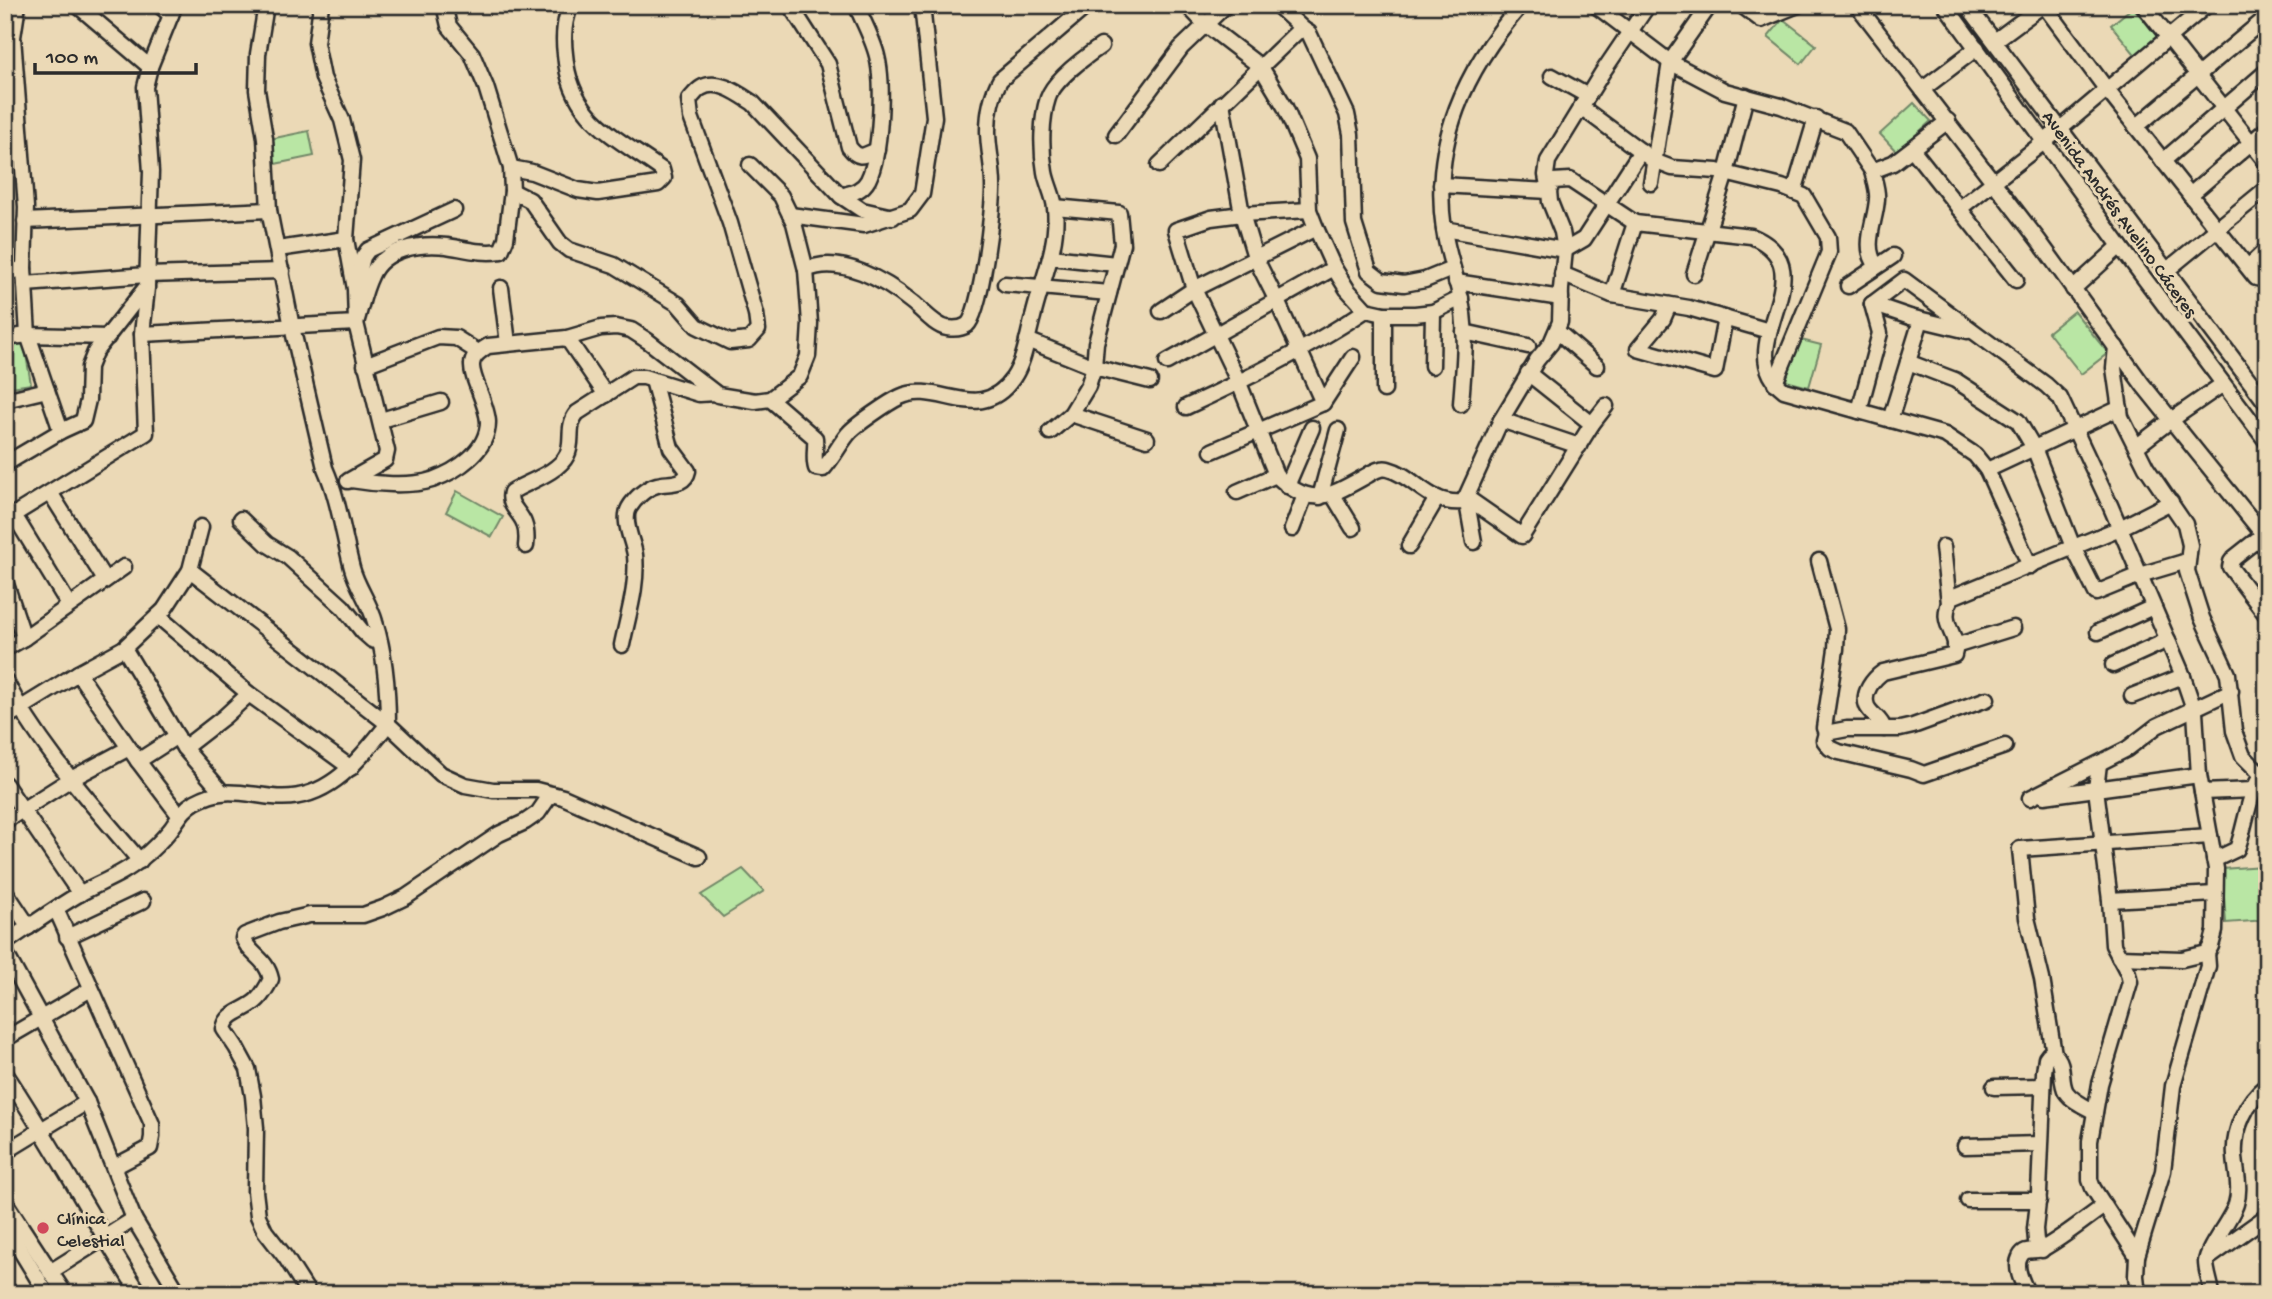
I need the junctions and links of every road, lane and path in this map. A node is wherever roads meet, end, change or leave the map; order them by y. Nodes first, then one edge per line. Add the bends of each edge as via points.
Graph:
1 (18, 5) edge
2 (76, 5) edge
3 (159, 5) edge
4 (266, 5) edge
5 (321, 5) edge
6 (444, 5) edge
7 (571, 5) edge
8 (790, 5) edge
9 (856, 5) edge
10 (922, 5) edge
11 (1088, 5) edge
12 (1187, 5) edge
13 (1226, 5) edge
14 (1276, 5) edge
15 (1521, 5) edge
16 (1595, 5) edge
17 (1648, 5) edge
18 (1710, 5) edge
19 (1741, 5) edge
20 (1798, 5) edge
21 (1857, 5) edge
22 (1945, 5) edge
23 (1968, 5) edge
24 (2043, 5) edge
25 (2143, 5) edge
26 (2207, 5) edge
27 (2258, 5) edge
28 (173, 10) edge
29 (2267, 16) edge
30 (1205, 24) junction
31 (1304, 30) junction
32 (1630, 32) junction
33 (2169, 39) junction
34 (1996, 40) junction
35 (1101, 46) dead end
36 (9, 47) edge
37 (1977, 48) junction
38 (1670, 62) junction
39 (150, 67) junction
40 (1261, 67) junction
41 (2267, 71) edge
42 (2196, 75) junction
43 (1552, 76) dead end
44 (1923, 89) junction
45 (2107, 90) junction
46 (1746, 96) junction
47 (12, 98) edge
48 (1585, 102) junction
49 (1222, 103) junction
50 (2223, 109) junction
51 (1816, 118) junction
52 (1948, 121) junction
53 (2136, 127) junction
54 (2267, 129) edge
55 (2059, 130) junction
56 (1116, 135) dead end
57 (2045, 142) junction
58 (2250, 144) junction
59 (5, 149) edge
60 (22, 150) junction
61 (877, 150) junction
62 (1913, 150) junction
63 (1641, 151) junction
64 (1654, 160) junction
65 (2163, 161) junction
66 (2267, 163) edge
67 (750, 165) dead end
68 (1159, 165) dead end
69 (511, 168) junction
70 (1872, 171) junction
71 (1726, 173) junction
72 (1651, 183) dead end
73 (1994, 183) junction
74 (1441, 185) junction
75 (2267, 188) edge
76 (512, 191) junction
77 (1549, 191) junction
78 (1794, 192) junction
79 (841, 195) junction
80 (2190, 195) junction
81 (1606, 205) junction
82 (1055, 207) junction
83 (1959, 209) junction
84 (269, 210) junction
85 (454, 210) dead end
86 (1309, 210) junction
87 (1242, 214) junction
88 (790, 215) junction
89 (894, 216) junction
90 (150, 217) junction
91 (25, 221) junction
92 (1635, 223) junction
93 (1315, 228) junction
94 (1444, 229) junction
95 (2218, 230) junction
96 (1707, 233) junction
97 (346, 239) junction
98 (2119, 246) junction
99 (278, 249) junction
100 (2267, 249) edge
101 (1565, 250) junction
102 (1893, 256) dead end
103 (1051, 257) junction
104 (1255, 257) junction
105 (1116, 264) junction
106 (1877, 266) junction
107 (2248, 267) junction
108 (24, 268) junction
109 (1334, 268) junction
110 (806, 270) junction
111 (282, 271) junction
112 (2166, 271) junction
113 (5, 274) edge
114 (1562, 274) junction
115 (1694, 274) dead end
116 (1454, 275) junction
117 (2016, 280) dead end
118 (2267, 280) edge
119 (147, 281) junction
120 (25, 284) junction
121 (1005, 284) dead end
122 (1848, 286) dead end
123 (1042, 287) junction
124 (501, 288) dead end
125 (355, 289) junction
126 (1194, 289) junction
127 (2073, 289) junction
128 (1109, 293) junction
129 (1612, 295) junction
130 (1461, 298) junction
131 (1561, 298) junction
132 (1277, 301) junction
133 (1872, 304) junction
134 (1669, 305) junction
135 (1366, 310) junction
136 (1161, 311) dead end
137 (1433, 312) junction
138 (1384, 314) junction
139 (1725, 318) junction
140 (1921, 320) junction
141 (356, 323) junction
142 (292, 327) junction
143 (1557, 331) junction
144 (1769, 331) junction
145 (1464, 332) junction
146 (142, 334) junction
147 (1976, 334) junction
148 (28, 335) junction
149 (1215, 335) junction
150 (108, 337) junction
151 (5, 338) edge
152 (567, 338) junction
153 (1027, 340) junction
154 (508, 343) junction
155 (1528, 346) dead end
156 (2116, 347) junction
157 (1299, 349) junction
158 (478, 352) junction
159 (1353, 358) dead end
160 (1167, 362) dead end
161 (1908, 362) junction
162 (365, 365) junction
163 (1432, 366) dead end
164 (1597, 366) dead end
165 (1094, 367) junction
166 (1528, 373) junction
167 (653, 380) junction
168 (1150, 381) dead end
169 (1239, 383) junction
170 (1775, 383) junction
171 (2223, 384) junction
172 (47, 390) junction
173 (1384, 390) dead end
174 (715, 393) junction
175 (606, 395) junction
176 (770, 399) junction
177 (5, 400) edge
178 (441, 402) dead end
179 (1323, 403) junction
180 (1461, 404) dead end
181 (2267, 404) edge
182 (1606, 406) dead end
183 (1186, 407) dead end
184 (2119, 408) junction
185 (1858, 411) junction
186 (1071, 414) junction
187 (1501, 419) junction
188 (381, 420) junction
189 (1891, 420) junction
190 (2171, 420) junction
191 (1592, 424) junction
192 (1312, 428) dead end
193 (1338, 430) dead end
194 (2075, 430) junction
195 (61, 431) junction
196 (1260, 431) junction
197 (1050, 432) dead end
198 (1147, 439) dead end
199 (2267, 442) edge
200 (1578, 446) junction
201 (2136, 447) junction
202 (2034, 448) junction
203 (1212, 451) dead end
204 (5, 464) edge
205 (1987, 470) junction
206 (1276, 475) junction
207 (352, 480) junction
208 (333, 486) junction
209 (1287, 486) junction
210 (1237, 492) dead end
211 (51, 494) junction
212 (1319, 496) junction
213 (1466, 497) junction
214 (1437, 498) junction
215 (2171, 502) junction
216 (9, 518) edge
217 (241, 519) dead end
218 (201, 527) dead end
219 (1353, 528) dead end
220 (2119, 528) junction
221 (1292, 529) dead end
222 (2265, 537) edge
223 (1474, 542) dead end
224 (526, 546) dead end
225 (1409, 546) dead end
226 (1943, 547) dead end
227 (2073, 547) junction
228 (2187, 561) junction
229 (1819, 562) dead end
230 (2030, 566) junction
231 (124, 567) dead end
232 (190, 570) junction
233 (2140, 575) junction
234 (105, 580) junction
235 (5, 581) edge
236 (1949, 603) junction
237 (69, 605) junction
238 (2154, 607) junction
239 (158, 616) junction
240 (2267, 616) edge
241 (2013, 628) dead end
242 (2098, 632) dead end
243 (24, 638) junction
244 (2168, 640) junction
245 (379, 642) junction
246 (622, 645) dead end
247 (1955, 646) junction
248 (124, 648) junction
249 (5, 649) edge
250 (2112, 665) dead end
251 (78, 673) junction
252 (2183, 676) junction
253 (5, 680) edge
254 (2231, 691) junction
255 (248, 694) junction
256 (2132, 696) dead end
257 (1987, 699) dead end
258 (2193, 708) junction
259 (20, 710) junction
260 (5, 718) edge
261 (388, 724) junction
262 (1884, 729) junction
263 (1826, 733) junction
264 (181, 742) junction
265 (2005, 746) dead end
266 (129, 748) junction
267 (138, 761) junction
268 (2099, 764) junction
269 (352, 768) junction
270 (2264, 771) edge
271 (2199, 775) junction
272 (71, 779) junction
273 (5, 784) edge
274 (2096, 789) junction
275 (2254, 790) junction
276 (222, 792) junction
277 (2202, 792) junction
278 (551, 794) junction
279 (22, 811) junction
280 (179, 815) junction
281 (5, 821) edge
282 (2210, 836) junction
283 (2104, 844) junction
284 (699, 857) dead end
285 (2214, 860) junction
286 (140, 861) junction
287 (5, 891) edge
288 (80, 894) junction
289 (2215, 894) junction
290 (2110, 900) junction
291 (143, 901) dead end
292 (55, 909) junction
293 (29, 928) junction
294 (67, 937) junction
295 (5, 943) edge
296 (5, 951) edge
297 (2207, 953) junction
298 (2119, 957) junction
299 (91, 989) junction
300 (40, 1018) junction
301 (5, 1038) edge
302 (2054, 1054) junction
303 (5, 1073) edge
304 (2267, 1085) edge
305 (1994, 1087) dead end
306 (2043, 1087) junction
307 (87, 1102) junction
308 (2095, 1112) junction
309 (43, 1130) junction
310 (2040, 1144) junction
311 (1965, 1146) dead end
312 (5, 1152) edge
313 (114, 1167) junction
314 (1968, 1200) dead end
315 (2039, 1200) junction
316 (6, 1206) edge
317 (2104, 1206) junction
318 (2267, 1216) edge
319 (134, 1219) junction
320 (5, 1225) edge
321 (104, 1239) junction
322 (2042, 1250) junction
323 (2137, 1256) junction
324 (2206, 1260) junction
325 (50, 1272) junction
326 (47, 1294) edge
327 (65, 1294) edge
328 (140, 1294) edge
329 (179, 1294) edge
330 (309, 1294) edge
331 (2028, 1294) edge
332 (2138, 1294) edge
333 (2212, 1294) edge

1 - 36 street
2 - 39 street
3 - 28 street
4 - 84 street via 257,90
5 - 97 street via 316,43 323,79 342,120 352,160
6 - 69 street via 449,26 472,54 486,87
7 - 69 street via 564,46 573,94 598,125 662,170 664,178 658,184 598,193
8 - 61 street via 828,64 849,147 862,156
9 - 61 street via 877,55
10 - 89 street via 934,117 922,194 910,210
11 - 110 street via 1000,80 992,95 988,132 993,212 977,310 968,324 942,328 898,290 838,265
12 - 30 street
13 - 30 street
14 - 31 street
15 - 74 street via 1454,109 1444,146
16 - 32 street
17 - 32 street
18 - 38 street
19 - 20 street via 1761,20
21 - 44 street
22 - 37 street, Avenida Andrés Avelino Cáceres
23 - 34 street, Avenida Andrés Avelino Cáceres
24 - 34 street
24 - 45 street
25 - 33 street
26 - 33 street
27 - 29 street
28 - 39 street
29 - 42 street
30 - 40 street
30 - 56 street via 1181,48
31 - 40 street
31 - 116 street via 1347,114 1354,223 1369,271 1382,281 1404,284
32 - 38 street
32 - 48 street
33 - 42 street
33 - 45 street
34 - 55 street, Avenida Andrés Avelino Cáceres
35 - 82 street via 1074,65 1048,96 1043,128 1045,172
36 - 47 street
37 - 44 street
37 - 57 street, Avenida Andrés Avelino Cáceres
38 - 46 street via 1725,92
38 - 64 street
39 - 90 street via 145,87
40 - 49 street
40 - 86 street via 1285,107 1307,159
41 - 50 street
42 - 50 street
42 - 53 street
43 - 48 street
44 - 52 street
45 - 53 street
45 - 55 street
46 - 51 street
46 - 71 street
47 - 60 street
48 - 63 street
48 - 77 street via 1548,161
49 - 68 street
49 - 87 street
50 - 58 street
50 - 65 street
51 - 70 street via 1845,131
51 - 78 street
52 - 62 street
52 - 73 street
53 - 65 street
54 - 58 street
55 - 57 street
55 - 112 street, Avenida Andrés Avelino Cáceres
57 - 73 street
57 - 98 street, Avenida Andrés Avelino Cáceres
58 - 66 street
58 - 80 street
59 - 60 street
60 - 91 street
61 - 79 street via 868,180 858,191
62 - 70 street
62 - 83 street
63 - 64 street
63 - 81 street
64 - 71 street via 1672,168
64 - 72 street
65 - 80 street
67 - 88 street via 781,196
69 - 76 street
70 - 106 street via 1878,198 1870,250
71 - 78 street
71 - 96 street
73 - 83 street
73 - 127 street
74 - 77 street
74 - 94 street
75 - 95 street
76 - 79 street via 530,200 559,243 569,250 614,265 678,304 697,326 730,342 749,340 758,330 756,314 689,100 700,88 716,85 736,92 753,103
76 - 141 street via 501,251 412,246 390,254 371,273
77 - 81 street via 1553,181 1570,180
77 - 101 street
78 - 170 street via 1804,197 1821,222 1829,252
79 - 89 street via 863,211
80 - 95 street
81 - 92 street
81 - 101 street via 1584,239
82 - 103 street
82 - 105 street via 1119,213 1122,244
83 - 117 street
84 - 90 street
84 - 99 street
85 - 125 street via 368,250
86 - 87 street
86 - 93 street
87 - 104 street
87 - 126 street via 1211,218 1177,230
88 - 89 street via 864,225
88 - 110 street
90 - 91 street
90 - 119 street
91 - 108 street
92 - 96 street
92 - 129 street
93 - 104 street
93 - 109 street
94 - 101 street
94 - 116 street
95 - 107 street
95 - 112 street
96 - 115 street
96 - 144 street via 1751,236 1782,263 1784,277
97 - 99 street
97 - 125 street
98 - 127 street
98 - 171 street, Avenida Andrés Avelino Cáceres
99 - 111 street
100 - 107 street
101 - 114 street
102 - 106 street
103 - 105 street
103 - 123 street
104 - 126 street
104 - 132 street
105 - 128 street
106 - 122 street
107 - 118 street via 2256,278
108 - 113 street
108 - 120 street
109 - 132 street
109 - 135 street
110 - 176 street via 808,356 800,376
111 - 119 street
111 - 142 street
112 - 181 street, Avenida Andrés Avelino Cáceres
114 - 129 street
114 - 131 street
116 - 130 street
116 - 131 street
119 - 120 street
119 - 146 street
119 - 150 street
120 - 148 street
121 - 123 street
123 - 128 street
123 - 153 street
124 - 154 street
125 - 141 street
126 - 136 street
126 - 149 street
127 - 156 street
128 - 165 street
129 - 134 street
130 - 137 street
130 - 145 street
131 - 143 street
132 - 149 street
132 - 157 street
133 - 140 street
133 - 147 street via 1904,279
133 - 185 street via 1880,333
134 - 139 street
134 - 139 street via 1638,349 1715,371
135 - 138 street
135 - 157 street
137 - 138 street
137 - 163 street
138 - 173 street
139 - 144 street
140 - 147 street
140 - 161 street
141 - 142 street
141 - 162 street
142 - 146 street
142 - 208 street
143 - 164 street
143 - 166 street
144 - 170 street via 1767,358
145 - 155 street
145 - 180 street
146 - 211 street via 146,433
147 - 194 street via 2060,398
148 - 150 street
148 - 151 street
148 - 172 street
149 - 160 street
149 - 169 street
150 - 195 street via 89,366 83,421
152 - 154 street
152 - 174 street via 601,328 631,330
152 - 175 street
153 - 165 street
153 - 176 street via 1014,376 994,395 976,402 923,392 901,396 849,432 823,469 816,468 815,438
154 - 158 street
156 - 184 street
156 - 190 street
157 - 169 street
157 - 179 street
158 - 162 street via 456,338 438,337
158 - 207 street via 471,363 472,373 488,421 485,438 475,453 430,481 379,485
159 - 179 street
161 - 189 street
161 - 202 street via 1955,380 2018,422
162 - 188 street
165 - 168 street
165 - 186 street
166 - 187 street
166 - 191 street
167 - 174 street via 699,394
167 - 175 street via 633,377
167 - 246 street via 671,448 688,475 683,481 645,490 628,510 636,583
169 - 183 street
169 - 196 street
170 - 185 street via 1784,390
171 - 190 street
171 - 199 street, Avenida Andrés Avelino Cáceres
172 - 177 street
172 - 195 street
174 - 176 street via 755,401
175 - 224 street via 572,418 567,454 560,463 511,492 525,528
178 - 188 street
179 - 196 street
182 - 191 street
184 - 194 street
184 - 201 street
185 - 189 street
186 - 197 street
186 - 198 street
187 - 200 street
187 - 213 street
188 - 207 street via 385,460
189 - 205 street via 1945,435 1975,455
190 - 201 street
190 - 222 street
191 - 200 street
192 - 209 street
193 - 212 street
194 - 202 street
194 - 220 street
195 - 204 street
196 - 203 street
196 - 206 street
200 - 213 street via 1522,536
201 - 215 street
202 - 205 street
202 - 227 street
205 - 230 street
206 - 209 street
206 - 210 street
207 - 208 street
208 - 245 street via 353,570
209 - 212 street
211 - 216 street
211 - 234 street
212 - 214 street via 1388,469
212 - 219 street
212 - 221 street
213 - 214 street via 1452,503
213 - 223 street
214 - 225 street
215 - 220 street
215 - 228 street via 2185,524 2190,545
216 - 237 street
217 - 245 street
218 - 232 street
220 - 227 street
220 - 233 street
222 - 240 street via 2234,558 2230,567
226 - 236 street
227 - 230 street
227 - 233 street via 2095,593
228 - 233 street
228 - 254 street via 2202,618
229 - 263 street via 1837,629
230 - 236 street via 1952,597
231 - 234 street
232 - 239 street
232 - 261 street
233 - 238 street
234 - 237 street
235 - 243 street
236 - 247 street via 1945,618
237 - 243 street
238 - 242 street
238 - 244 street
239 - 248 street
239 - 255 street
241 - 247 street
243 - 249 street
244 - 250 street
244 - 252 street
245 - 261 street
247 - 262 street via 1954,655 1874,678 1867,705
248 - 251 street
248 - 264 street
251 - 259 street
251 - 266 street
252 - 256 street
252 - 258 street
253 - 259 street
254 - 258 street
254 - 270 street via 2234,731 2244,757
255 - 264 street via 224,717
255 - 269 street
257 - 262 street via 1913,726
258 - 268 street
258 - 271 street
259 - 260 street
259 - 272 street
261 - 269 street
261 - 278 street via 441,774 465,785
262 - 263 street
263 - 265 street via 1824,740 1839,752 1924,774
264 - 267 street
264 - 276 street
266 - 267 street
266 - 272 street
267 - 280 street
268 - 274 street
268 - 274 street via 2030,798
269 - 276 street via 324,788 292,798
270 - 275 street
271 - 274 street
271 - 277 street
272 - 279 street
272 - 286 street
273 - 279 street
274 - 283 street
275 - 277 street
275 - 285 street via 2237,849
276 - 280 street via 196,801
277 - 282 street
278 - 284 street
278 - 330 street via 525,822 383,908 363,915 310,915 279,922 243,939 266,965 271,979 257,1001 225,1021 224,1029 248,1069 253,1096 258,1216
279 - 281 street
279 - 288 street
280 - 286 street
282 - 283 street
282 - 285 street
283 - 290 street
283 - 302 street via 2020,849 2027,918
285 - 289 street
286 - 288 street
287 - 293 street
288 - 292 street
289 - 290 street
289 - 297 street via 2215,931
290 - 298 street via 2113,945
291 - 294 street
292 - 293 street
292 - 294 street
293 - 295 street
294 - 299 street
296 - 300 street
297 - 298 street via 2182,959
297 - 323 street via 2208,966 2174,1086 2164,1171
298 - 308 street via 2129,973 2129,990
299 - 300 street
299 - 313 street via 152,1124 150,1148
300 - 301 street
300 - 307 street
302 - 306 street via 2046,1058
302 - 308 street via 2060,1060 2065,1091
303 - 309 street
304 - 324 street via 2241,1119 2235,1155 2237,1203
305 - 306 street
306 - 310 street
307 - 309 street
307 - 313 street
308 - 317 street via 2090,1180
309 - 312 street
309 - 321 street
310 - 311 street
310 - 315 street
313 - 319 street
314 - 315 street
315 - 322 street via 2035,1229
316 - 325 street
317 - 322 street
317 - 323 street
318 - 324 street
319 - 321 street
319 - 329 street
320 - 326 street
321 - 325 street
321 - 328 street
322 - 331 street via 2029,1249 2018,1260
323 - 332 street
324 - 333 street
325 - 327 street

